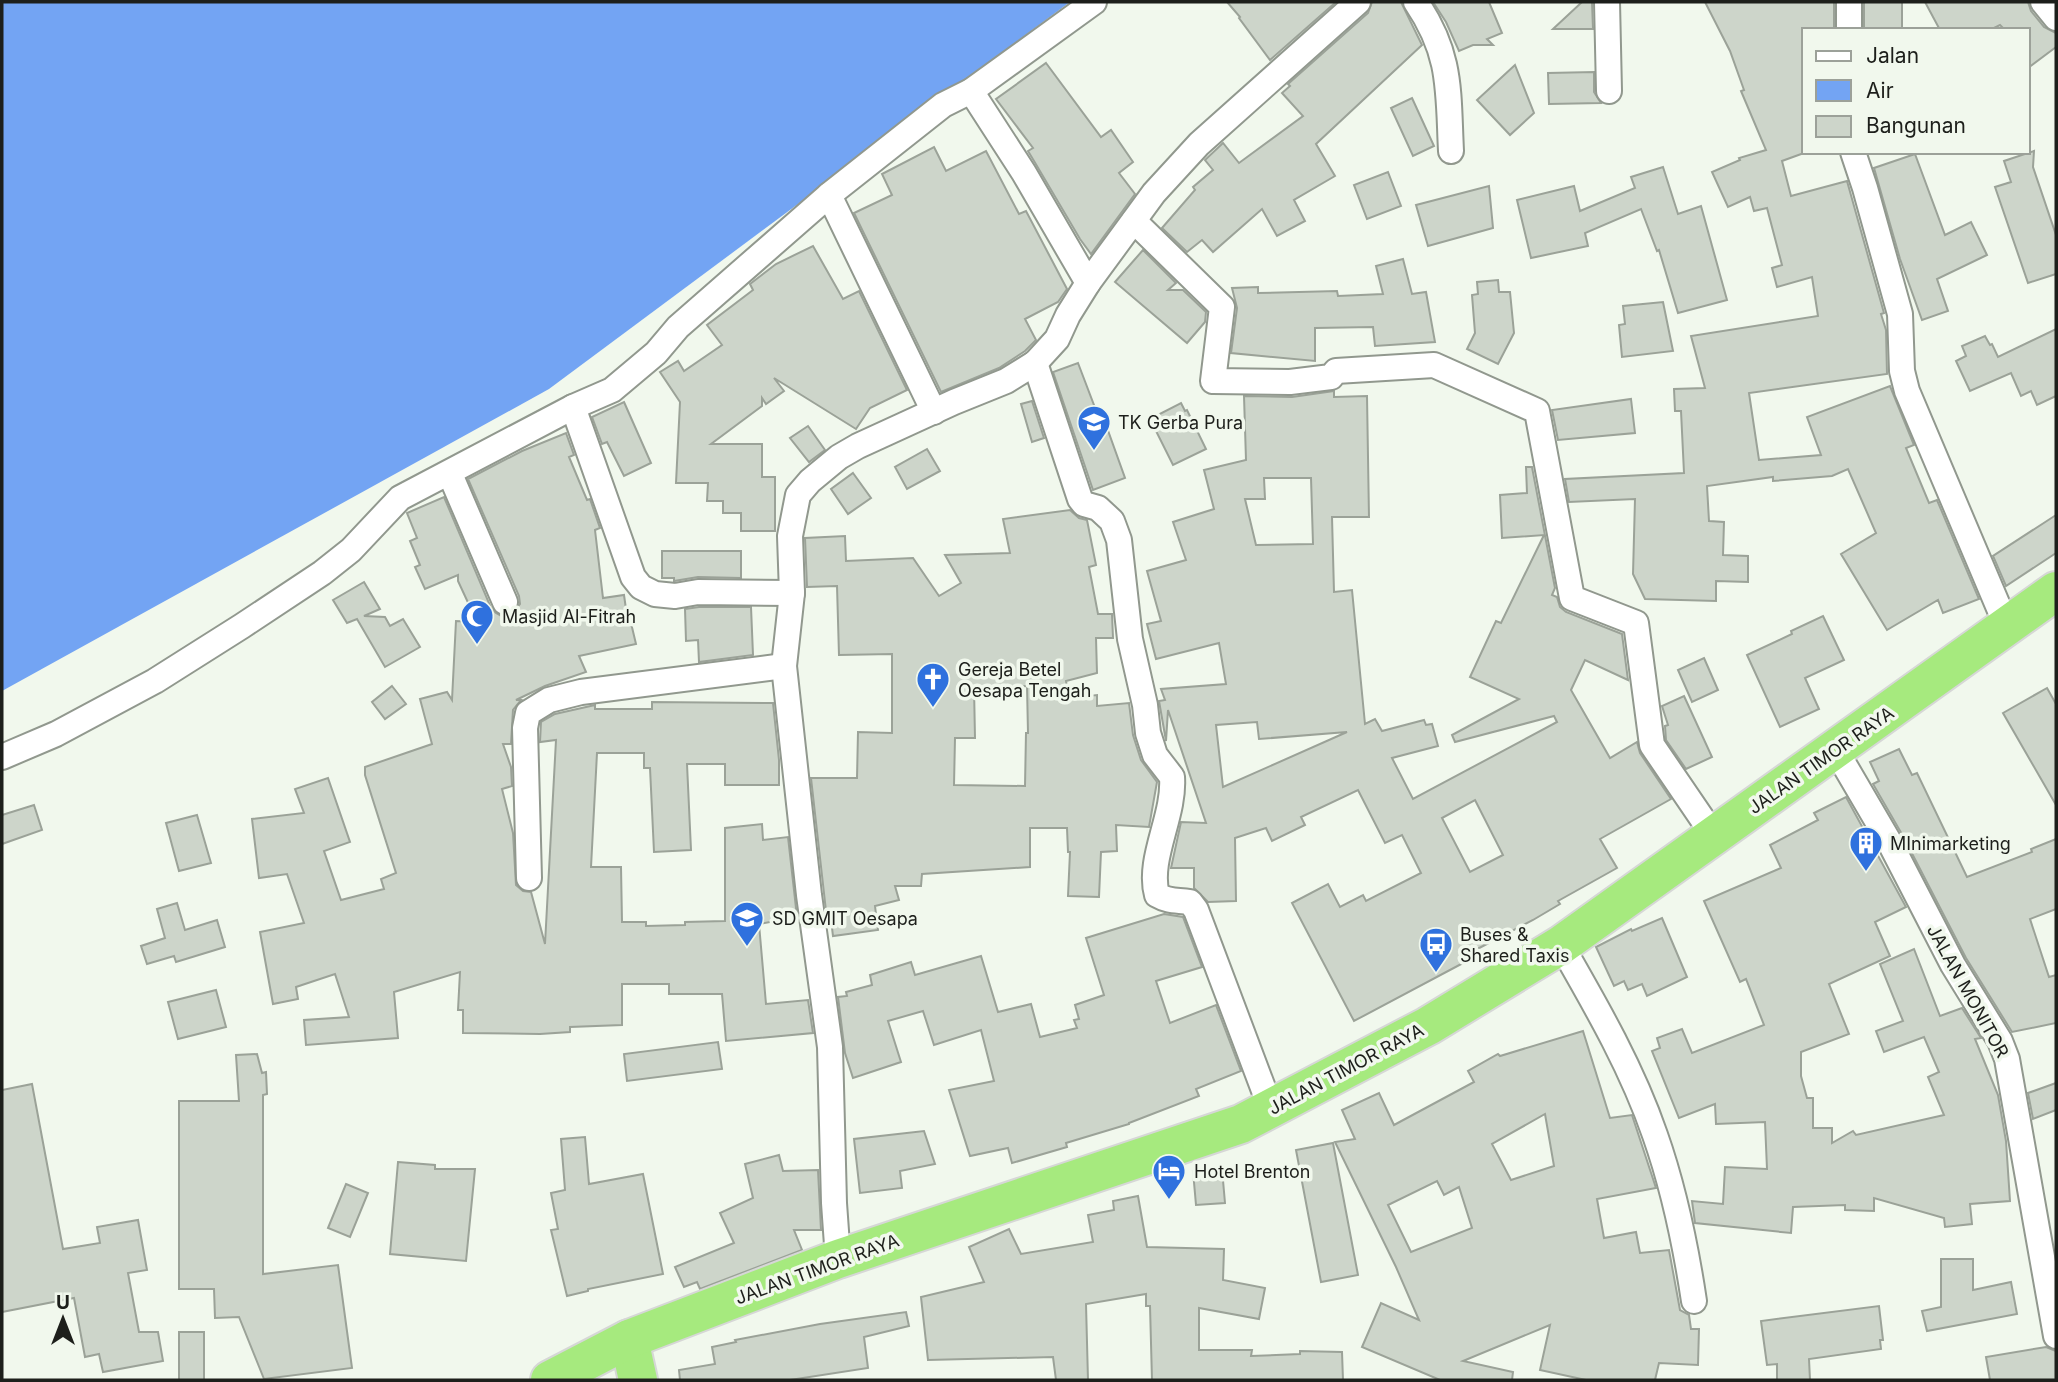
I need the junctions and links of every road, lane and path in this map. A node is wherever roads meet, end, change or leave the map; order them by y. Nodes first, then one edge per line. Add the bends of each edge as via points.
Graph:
1 (1094, 2) edge
2 (1358, 2) edge
3 (1416, 2) edge
4 (1607, 2) edge
5 (1849, 2) edge
6 (2043, 2) edge
7 (2056, 18) edge
8 (1849, 28) edge
9 (971, 91) junction
10 (1609, 91) dead end
11 (1451, 152) dead end
12 (1854, 154) edge
13 (829, 195) junction
14 (1134, 221) junction
15 (1088, 283) junction
16 (1035, 363) junction
17 (573, 407) junction
18 (934, 412) junction
19 (450, 474) junction
20 (2056, 591) edge
21 (792, 593) junction
22 (505, 602) dead end
23 (2007, 627) junction
24 (784, 666) junction
25 (1835, 749) junction
26 (2, 757) edge
27 (1714, 836) junction
28 (529, 877) dead end
29 (1561, 944) junction
30 (1271, 1109) junction
31 (838, 1259) junction
32 (1694, 1301) dead end
33 (2056, 1336) edge
34 (629, 1339) junction
35 (550, 1380) edge
36 (638, 1380) edge

1 - 9 street
2 - 14 street via 1199,144
3 - 11 street via 1432,24 1447,74
4 - 10 street
5 - 8 street
6 - 7 street
9 - 13 street via 943,105
9 - 15 street
12 - 23 street via 1900,314 1907,391
13 - 17 street via 678,327 635,372 612,390
13 - 18 street
14 - 15 street
14 - 27 street via 1222,307 1213,380 1290,382 1331,377 1336,371 1434,366 1537,411 1572,598 1636,623 1652,745
15 - 16 street via 1057,339
16 - 18 street via 1006,381
16 - 30 street via 1080,499 1112,521 1119,540 1130,639 1148,733 1155,755 1172,777 1171,804 1154,873 1157,895 1169,902 1190,902 1196,910
17 - 19 street
17 - 21 street via 633,577 641,587 675,596
18 - 21 street via 839,457 798,495 790,536
19 - 22 street
19 - 26 street via 400,498 351,550 322,573 155,681
20 - 23 highway, JALAN TIMOR RAYA
21 - 24 street
23 - 25 highway, JALAN TIMOR RAYA
24 - 28 street via 581,692 548,700 528,713
24 - 31 street via 830,1047
25 - 27 highway, JALAN TIMOR RAYA
25 - 33 street, JALAN MONITOR via 2004,1050
27 - 29 highway, JALAN TIMOR RAYA
29 - 30 highway, JALAN TIMOR RAYA via 1428,1026
29 - 32 street via 1608,1028 1654,1133
30 - 31 highway, JALAN TIMOR RAYA via 1241,1124
31 - 34 highway, JALAN TIMOR RAYA
34 - 35 highway, JALAN TIMOR RAYA
34 - 36 highway

